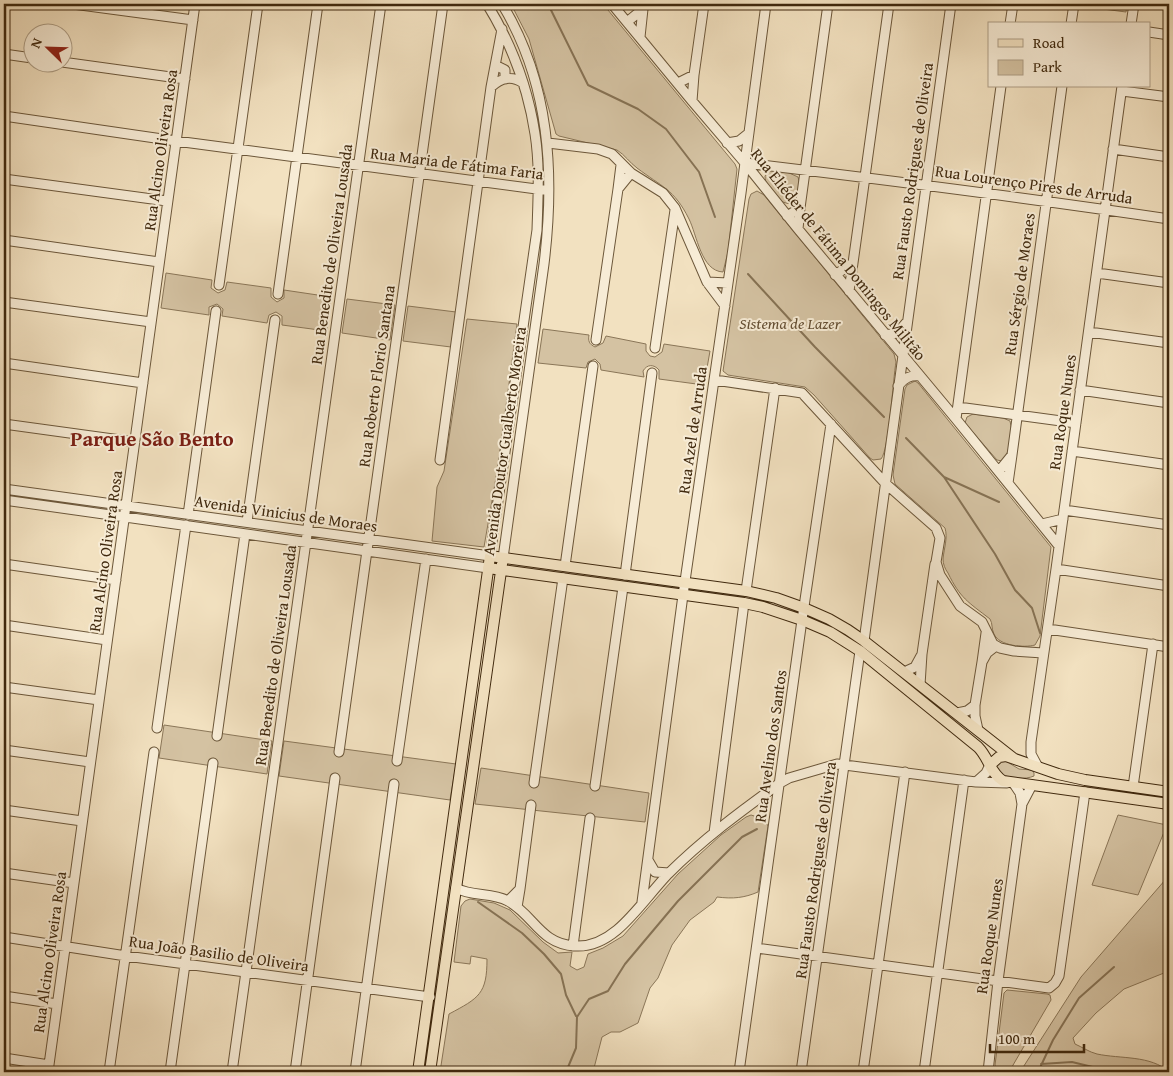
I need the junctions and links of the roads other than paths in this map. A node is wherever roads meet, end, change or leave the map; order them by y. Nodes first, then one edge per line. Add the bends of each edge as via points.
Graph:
1 (73, 4) edge
2 (195, 4) edge
3 (258, 4) edge
4 (318, 4) edge
5 (381, 4) edge
6 (443, 4) edge
7 (487, 4) edge
8 (502, 4) edge
9 (612, 4) edge
10 (704, 4) edge
11 (766, 4) edge
12 (828, 4) edge
13 (889, 4) edge
14 (951, 4) edge
15 (1013, 4) edge
16 (1074, 4) edge
17 (1134, 4) edge
18 (644, 6) edge
19 (193, 20) junction
20 (627, 22) junction
21 (1010, 22) edge
22 (1071, 22) edge
23 (1131, 22) edge
24 (502, 28) junction
25 (1150, 32) edge
26 (1169, 35) edge
27 (640, 38) junction
28 (4, 54) edge
29 (22, 57) edge
30 (72, 63) edge
31 (494, 68) junction
32 (694, 75) junction
33 (505, 78) junction
34 (184, 80) junction
35 (523, 83) junction
36 (678, 83) junction
37 (491, 88) junction
38 (1001, 88) edge
39 (1062, 88) edge
40 (1122, 88) edge
41 (1169, 97) edge
42 (692, 101) junction
43 (4, 116) edge
44 (749, 133) junction
45 (176, 141) junction
46 (728, 143) junction
47 (548, 144) junction
48 (238, 149) junction
49 (1113, 149) junction
50 (297, 157) junction
51 (1169, 157) edge
52 (745, 163) junction
53 (621, 165) junction
54 (359, 166) junction
55 (806, 170) junction
56 (631, 173) junction
57 (419, 174) junction
58 (865, 177) junction
59 (4, 179) edge
60 (760, 181) junction
61 (478, 182) junction
62 (926, 184) junction
63 (618, 189) junction
64 (539, 190) junction
65 (550, 190) junction
66 (986, 192) junction
67 (741, 194) junction
68 (167, 201) junction
69 (1046, 202) junction
70 (675, 208) junction
71 (800, 208) junction
72 (1105, 209) junction
73 (787, 216) junction
74 (1169, 219) edge
75 (798, 229) junction
76 (684, 230) junction
77 (672, 231) junction
78 (4, 240) edge
79 (669, 248) junction
80 (159, 262) junction
81 (852, 264) junction
82 (1097, 273) junction
83 (835, 275) junction
84 (707, 282) junction
85 (728, 283) junction
86 (1169, 283) edge
87 (219, 285) dead end
88 (849, 291) junction
89 (278, 294) dead end
90 (4, 302) edge
91 (725, 306) junction
92 (216, 311) dead end
93 (275, 320) dead end
94 (152, 322) junction
95 (906, 323) junction
96 (1089, 332) junction
97 (886, 335) junction
98 (596, 340) dead end
99 (1169, 343) edge
100 (655, 348) dead end
101 (902, 355) junction
102 (4, 363) edge
103 (593, 366) dead end
104 (652, 373) dead end
105 (920, 376) junction
106 (715, 380) junction
107 (143, 383) junction
108 (898, 386) junction
109 (775, 388) junction
110 (1080, 390) junction
111 (959, 397) junction
112 (940, 400) junction
113 (1169, 403) edge
114 (958, 407) junction
115 (1016, 416) junction
116 (956, 419) junction
117 (1076, 423) junction
118 (4, 424) edge
119 (831, 424) junction
120 (134, 442) junction
121 (1072, 451) junction
122 (1012, 455) junction
123 (440, 460) dead end
124 (1169, 465) edge
125 (998, 471) junction
126 (885, 483) junction
127 (1008, 483) junction
128 (4, 489) edge
129 (4, 500) edge
130 (126, 506) junction
131 (188, 515) junction
132 (1063, 515) junction
133 (125, 517) junction
134 (247, 522) junction
135 (1042, 524) junction
136 (186, 525) junction
137 (1169, 525) edge
138 (308, 531) junction
139 (245, 534) junction
140 (369, 539) junction
141 (306, 542) junction
142 (1059, 546) junction
143 (367, 551) junction
144 (490, 556) junction
145 (503, 558) junction
146 (426, 559) junction
147 (936, 562) junction
148 (4, 564) edge
149 (565, 566) junction
150 (488, 568) junction
151 (1056, 569) junction
152 (501, 570) junction
153 (625, 575) junction
154 (564, 578) junction
155 (116, 580) junction
156 (685, 583) junction
157 (1169, 586) edge
158 (623, 587) junction
159 (746, 591) junction
160 (683, 595) junction
161 (744, 603) junction
162 (804, 608) junction
163 (867, 611) junction
164 (802, 620) junction
165 (4, 625) edge
166 (1048, 629) junction
167 (848, 630) junction
168 (986, 630) junction
169 (107, 640) junction
170 (1153, 644) junction
171 (862, 646) junction
172 (996, 646) junction
173 (1169, 647) edge
174 (1043, 653) junction
175 (922, 654) junction
176 (870, 659) junction
177 (982, 662) junction
178 (858, 672) junction
179 (904, 672) junction
180 (920, 685) junction
181 (4, 687) edge
182 (913, 694) junction
183 (98, 700) junction
184 (975, 705) junction
185 (957, 713) junction
186 (157, 728) dead end
187 (978, 730) junction
188 (217, 736) dead end
189 (1031, 742) junction
190 (4, 750) edge
191 (154, 752) dead end
192 (339, 752) dead end
193 (1015, 759) junction
194 (397, 761) dead end
195 (90, 762) junction
196 (213, 763) dead end
197 (845, 764) junction
198 (990, 765) junction
199 (1038, 767) junction
200 (905, 772) junction
201 (335, 778) dead end
202 (964, 780) junction
203 (976, 782) junction
204 (534, 783) dead end
205 (780, 783) junction
206 (394, 784) dead end
207 (1011, 784) junction
208 (1032, 785) junction
209 (595, 786) dead end
210 (1133, 787) junction
211 (1085, 792) junction
212 (1169, 792) edge
213 (1022, 804) junction
214 (1169, 804) edge
215 (531, 805) dead end
216 (4, 810) edge
217 (590, 818) dead end
218 (82, 821) junction
219 (714, 833) junction
220 (648, 860) junction
221 (4, 873) edge
222 (669, 873) junction
223 (74, 883) junction
224 (445, 887) junction
225 (456, 888) junction
226 (520, 889) junction
227 (508, 901) junction
228 (642, 902) junction
229 (517, 908) junction
230 (4, 936) edge
231 (65, 946) junction
232 (573, 946) junction
233 (757, 948) junction
234 (126, 956) junction
235 (818, 956) junction
236 (185, 964) junction
237 (878, 965) junction
238 (246, 972) junction
239 (938, 973) junction
240 (308, 980) junction
241 (998, 982) junction
242 (366, 988) junction
243 (4, 996) edge
244 (430, 997) junction
245 (441, 999) junction
246 (57, 1004) junction
247 (4, 1058) edge
248 (48, 1068) edge
249 (109, 1072) edge
250 (170, 1072) edge
251 (232, 1072) edge
252 (295, 1072) edge
253 (355, 1072) edge
254 (418, 1072) edge
255 (430, 1072) edge
256 (739, 1072) edge
257 (801, 1072) edge
258 (864, 1072) edge
259 (924, 1072) edge
260 (988, 1072) edge

1 - 19 street
2 - 19 street, Rua Alcino Oliveira Rosa
3 - 48 street
4 - 50 street
5 - 54 street, Rua Benedito de Oliveira Lousada
6 - 57 street, Rua Roberto Florio Santana
7 - 24 street, Avenida Doutor Gualberto Moreira
8 - 47 street, Avenida Doutor Gualberto Moreira via 527,56 540,99
9 - 20 street, Rua Eliéder de Fátima Domingos Militão
10 - 32 street
11 - 44 street, Rua Azel de Arruda
12 - 55 street
13 - 58 street
14 - 62 street, Rua Fausto Rodrigues de Oliveira
15 - 21 street
16 - 22 street
17 - 23 street
18 - 20 street
18 - 27 street
19 - 34 street, Rua Alcino Oliveira Rosa
20 - 27 street, Rua Eliéder de Fátima Domingos Militão
24 - 31 street
24 - 35 street, Avenida Doutor Gualberto Moreira
25 - 26 street
27 - 36 street, Rua Eliéder de Fátima Domingos Militão
28 - 29 street
30 - 34 street
31 - 33 street via 505,70
31 - 37 street
32 - 36 street
32 - 42 street
33 - 35 street
33 - 37 street
34 - 45 street, Rua Alcino Oliveira Rosa
35 - 64 street, Avenida Doutor Gualberto Moreira via 535,133
36 - 42 street, Rua Eliéder de Fátima Domingos Militão
37 - 61 street
38 - 66 street
39 - 69 street, Rua Sérgio de Moraes
40 - 41 street
40 - 49 street, Rua Roque Nunes
42 - 46 street, Rua Eliéder de Fátima Domingos Militão
43 - 45 street, Rua Maria de Fátima Faria
44 - 46 street via 739,141
44 - 52 street, Rua Azel de Arruda
45 - 48 street, Rua Maria de Fátima Faria
45 - 68 street, Rua Alcino Oliveira Rosa
46 - 52 street, Rua Eliéder de Fátima Domingos Militão
47 - 53 street via 598,149 612,154
47 - 65 street, Avenida Doutor Gualberto Moreira
48 - 50 street, Rua Maria de Fátima Faria
48 - 87 street
49 - 51 street
49 - 72 street, Rua Roque Nunes
50 - 54 street, Rua Maria de Fátima Faria
50 - 89 street
52 - 55 street, Rua Lourenço Pires de Arruda
52 - 60 street, Rua Eliéder de Fátima Domingos Militão
52 - 67 street, Rua Azel de Arruda
53 - 56 street
53 - 63 street
54 - 57 street, Rua Maria de Fátima Faria
54 - 138 street, Rua Benedito de Oliveira Lousada
55 - 58 street, Rua Lourenço Pires de Arruda
55 - 71 street
56 - 63 street
56 - 70 street via 663,193
57 - 61 street, Rua Maria de Fátima Faria
57 - 140 street, Rua Roberto Florio Santana
58 - 62 street, Rua Lourenço Pires de Arruda
58 - 81 street
59 - 68 street
60 - 67 street via 750,184
60 - 73 street, Rua Eliéder de Fátima Domingos Militão
61 - 64 street, Rua Maria de Fátima Faria
61 - 123 street
62 - 66 street, Rua Lourenço Pires de Arruda
62 - 95 street, Rua Fausto Rodrigues de Oliveira
63 - 98 street
64 - 65 street, Rua Maria de Fátima Faria
64 - 144 street, Avenida Doutor Gualberto Moreira via 537,230
65 - 145 street, Avenida Doutor Gualberto Moreira via 544,264
66 - 69 street, Rua Lourenço Pires de Arruda
66 - 111 street
67 - 85 street, Rua Azel de Arruda
68 - 80 street, Rua Alcino Oliveira Rosa
69 - 72 street, Rua Lourenço Pires de Arruda
69 - 115 street, Rua Sérgio de Moraes
70 - 76 street
70 - 77 street
71 - 73 street
71 - 75 street
72 - 74 street, Rua Lourenço Pires de Arruda
72 - 82 street, Rua Roque Nunes
73 - 75 street, Rua Eliéder de Fátima Domingos Militão
75 - 83 street, Rua Eliéder de Fátima Domingos Militão
76 - 77 street via 679,226
76 - 79 street
76 - 84 street
77 - 79 street
78 - 80 street
79 - 100 street
80 - 94 street, Rua Alcino Oliveira Rosa
81 - 83 street
81 - 88 street
82 - 86 street
82 - 96 street, Rua Roque Nunes
83 - 88 street, Rua Eliéder de Fátima Domingos Militão
84 - 85 street
84 - 91 street
85 - 91 street, Rua Azel de Arruda
88 - 97 street, Rua Eliéder de Fátima Domingos Militão
90 - 94 street
91 - 106 street, Rua Azel de Arruda
92 - 131 street
93 - 134 street
94 - 107 street, Rua Alcino Oliveira Rosa
95 - 97 street via 896,333
95 - 101 street, Rua Fausto Rodrigues de Oliveira
96 - 99 street
96 - 110 street, Rua Roque Nunes
97 - 101 street, Rua Eliéder de Fátima Domingos Militão
101 - 105 street, Rua Eliéder de Fátima Domingos Militão
101 - 108 street, Rua Fausto Rodrigues de Oliveira
102 - 107 street
103 - 149 street
104 - 153 street
105 - 108 street via 906,377
105 - 112 street, Rua Eliéder de Fátima Domingos Militão
106 - 109 street
106 - 156 street, Rua Azel de Arruda
107 - 120 street, Rua Alcino Oliveira Rosa
108 - 126 street, Rua Fausto Rodrigues de Oliveira
109 - 119 street via 802,392
109 - 159 street
110 - 113 street
110 - 117 street, Rua Roque Nunes
111 - 112 street
111 - 114 street
112 - 116 street, Rua Eliéder de Fátima Domingos Militão
114 - 115 street
114 - 116 street
115 - 117 street
115 - 122 street, Rua Sérgio de Moraes
116 - 125 street, Rua Eliéder de Fátima Domingos Militão
117 - 121 street, Rua Roque Nunes
118 - 120 street
119 - 126 street
119 - 162 street, Rua Avelino dos Santos
120 - 130 street, Rua Alcino Oliveira Rosa
121 - 124 street
121 - 132 street, Rua Roque Nunes
122 - 125 street
122 - 127 street, Rua Sérgio de Moraes
125 - 127 street, Rua Eliéder de Fátima Domingos Militão
126 - 147 street via 939,532
126 - 163 street, Rua Fausto Rodrigues de Oliveira
127 - 135 street, Rua Eliéder de Fátima Domingos Militão
128 - 130 street, Avenida Vinicius de Moraes
129 - 133 street, Avenida Vinicius de Moraes
130 - 131 street, Avenida Vinicius de Moraes
130 - 133 street, Rua Alcino Oliveira Rosa
131 - 134 street, Avenida Vinicius de Moraes
132 - 135 street
132 - 137 street
132 - 142 street, Rua Roque Nunes
133 - 136 street, Avenida Vinicius de Moraes
133 - 155 street, Rua Alcino Oliveira Rosa
134 - 138 street, Avenida Vinicius de Moraes
135 - 142 street, Rua Eliéder de Fátima Domingos Militão
136 - 139 street, Avenida Vinicius de Moraes
136 - 186 street
138 - 140 street, Avenida Vinicius de Moraes
138 - 141 street, Rua Benedito de Oliveira Lousada
139 - 141 street, Avenida Vinicius de Moraes
139 - 188 street
140 - 143 street, Rua Roberto Florio Santana
140 - 144 street, Avenida Vinicius de Moraes
141 - 143 street, Avenida Vinicius de Moraes
141 - 238 street, Rua Benedito de Oliveira Lousada
142 - 151 street, Rua Roque Nunes
143 - 146 street, Avenida Vinicius de Moraes
143 - 192 street, Rua Roberto Florio Santana
144 - 145 main road, Avenida Vinicius de Moraes
144 - 150 main road, Avenida Doutor Gualberto Moreira
145 - 149 main road, Avenida Vinicius de Moraes
145 - 152 main road, Avenida Doutor Gualberto Moreira
146 - 150 street, Avenida Vinicius de Moraes
146 - 194 street
147 - 168 street via 956,601 982,622
147 - 175 street
148 - 155 street
149 - 153 main road, Avenida Vinicius de Moraes
149 - 154 main road
150 - 152 main road, Avenida Vinicius de Moraes
150 - 224 main road, Avenida Doutor Gualberto Moreira
151 - 157 street
151 - 166 street, Rua Roque Nunes
152 - 154 main road, Avenida Vinicius de Moraes
152 - 225 main road, Avenida Doutor Gualberto Moreira
153 - 156 main road, Avenida Vinicius de Moraes
154 - 158 main road, Avenida Vinicius de Moraes
154 - 204 street
155 - 169 street, Rua Alcino Oliveira Rosa
156 - 159 main road, Avenida Vinicius de Moraes
156 - 160 street, Rua Azel de Arruda
158 - 160 main road, Avenida Vinicius de Moraes
158 - 209 street
159 - 162 main road, Avenida Vinicius de Moraes
160 - 161 main road, Avenida Vinicius de Moraes
160 - 220 street, Rua Azel de Arruda
161 - 164 main road, Avenida Vinicius de Moraes
161 - 219 street
162 - 164 street, Rua Avelino dos Santos
162 - 167 main road, Avenida Vinicius de Moraes
163 - 167 street via 862,622
163 - 171 street, Rua Fausto Rodrigues de Oliveira
164 - 171 main road, Avenida Vinicius de Moraes
164 - 205 street, Rua Avelino dos Santos
165 - 169 street
166 - 170 street
166 - 174 street, Rua Roque Nunes
167 - 171 main road, Avenida Vinicius de Moraes
168 - 172 street
168 - 177 street
169 - 183 street, Rua Alcino Oliveira Rosa
170 - 173 street
170 - 210 street
171 - 176 main road, Avenida Vinicius de Moraes
171 - 178 street, Rua Fausto Rodrigues de Oliveira
171 - 179 main road, Avenida Vinicius de Moraes
172 - 174 street
172 - 177 street
174 - 189 street, Rua Roque Nunes
175 - 179 street via 915,667
175 - 180 street
176 - 178 street
176 - 182 main road, Avenida Vinicius de Moraes
177 - 184 street
178 - 197 street, Rua Fausto Rodrigues de Oliveira
179 - 180 main road, Avenida Vinicius de Moraes
180 - 182 main road
180 - 185 main road, Avenida Vinicius de Moraes
181 - 183 street
182 - 198 main road, Avenida Vinicius de Moraes via 978,747
183 - 195 street, Rua Alcino Oliveira Rosa
184 - 185 street
184 - 187 street
185 - 187 main road, Avenida Vinicius de Moraes
187 - 193 main road, Avenida Vinicius de Moraes
189 - 193 street via 1025,754
189 - 199 street, Rua Roque Nunes via 1031,754
190 - 195 street
191 - 234 street
193 - 198 main road via 1001,756
193 - 199 main road, Avenida Vinicius de Moraes
195 - 218 street, Rua Alcino Oliveira Rosa
196 - 236 street
197 - 200 street
197 - 205 street via 828,766
197 - 235 street, Rua Fausto Rodrigues de Oliveira
198 - 203 street
198 - 207 main road, Avenida Vinicius de Moraes via 995,775
199 - 208 main road, Rua Roque Nunes via 1039,779
199 - 210 main road, Avenida Vinicius de Moraes via 1085,780
200 - 202 street
200 - 237 street
201 - 240 street
202 - 203 street
202 - 239 street
203 - 207 street
205 - 219 street
205 - 233 street, Rua Avelino dos Santos
206 - 242 street
207 - 208 main road
207 - 213 street, Rua Roque Nunes via 1020,793
208 - 211 main road
208 - 213 street, Rua Roque Nunes
210 - 212 main road, Avenida Vinicius de Moraes
211 - 214 main road
211 - 241 street via 1056,983 1049,988
213 - 241 street, Rua Roque Nunes
215 - 226 street
216 - 218 street
217 - 232 street
218 - 223 street, Rua Alcino Oliveira Rosa
219 - 222 street
220 - 222 street via 656,872
220 - 228 street, Rua Azel de Arruda
221 - 223 street
222 - 228 street
223 - 231 street, Rua Alcino Oliveira Rosa
224 - 225 main road
224 - 244 main road, Avenida Doutor Gualberto Moreira
225 - 227 street
225 - 245 main road, Avenida Doutor Gualberto Moreira
226 - 227 street
226 - 229 street
227 - 229 street
228 - 232 street via 609,936 588,946
229 - 232 street via 546,936
230 - 231 street, Rua João Basilio de Oliveira
231 - 234 street, Rua João Basilio de Oliveira
231 - 246 street, Rua Alcino Oliveira Rosa
233 - 235 street
233 - 256 street, Rua Avelino dos Santos
234 - 236 street, Rua João Basilio de Oliveira
234 - 249 street
235 - 237 street
235 - 257 street, Rua Fausto Rodrigues de Oliveira
236 - 238 street, Rua João Basilio de Oliveira
236 - 250 street
237 - 239 street
237 - 258 street
238 - 240 street, Rua João Basilio de Oliveira
238 - 251 street, Rua Benedito de Oliveira Lousada
239 - 241 street
239 - 259 street
240 - 242 street, Rua João Basilio de Oliveira
240 - 252 street
241 - 260 street, Rua Roque Nunes
242 - 244 street, Rua João Basilio de Oliveira
242 - 253 street
243 - 246 street
244 - 245 main road
244 - 254 main road, Avenida Doutor Gualberto Moreira
245 - 255 main road, Avenida Doutor Gualberto Moreira
246 - 248 street, Rua Alcino Oliveira Rosa
247 - 248 street

